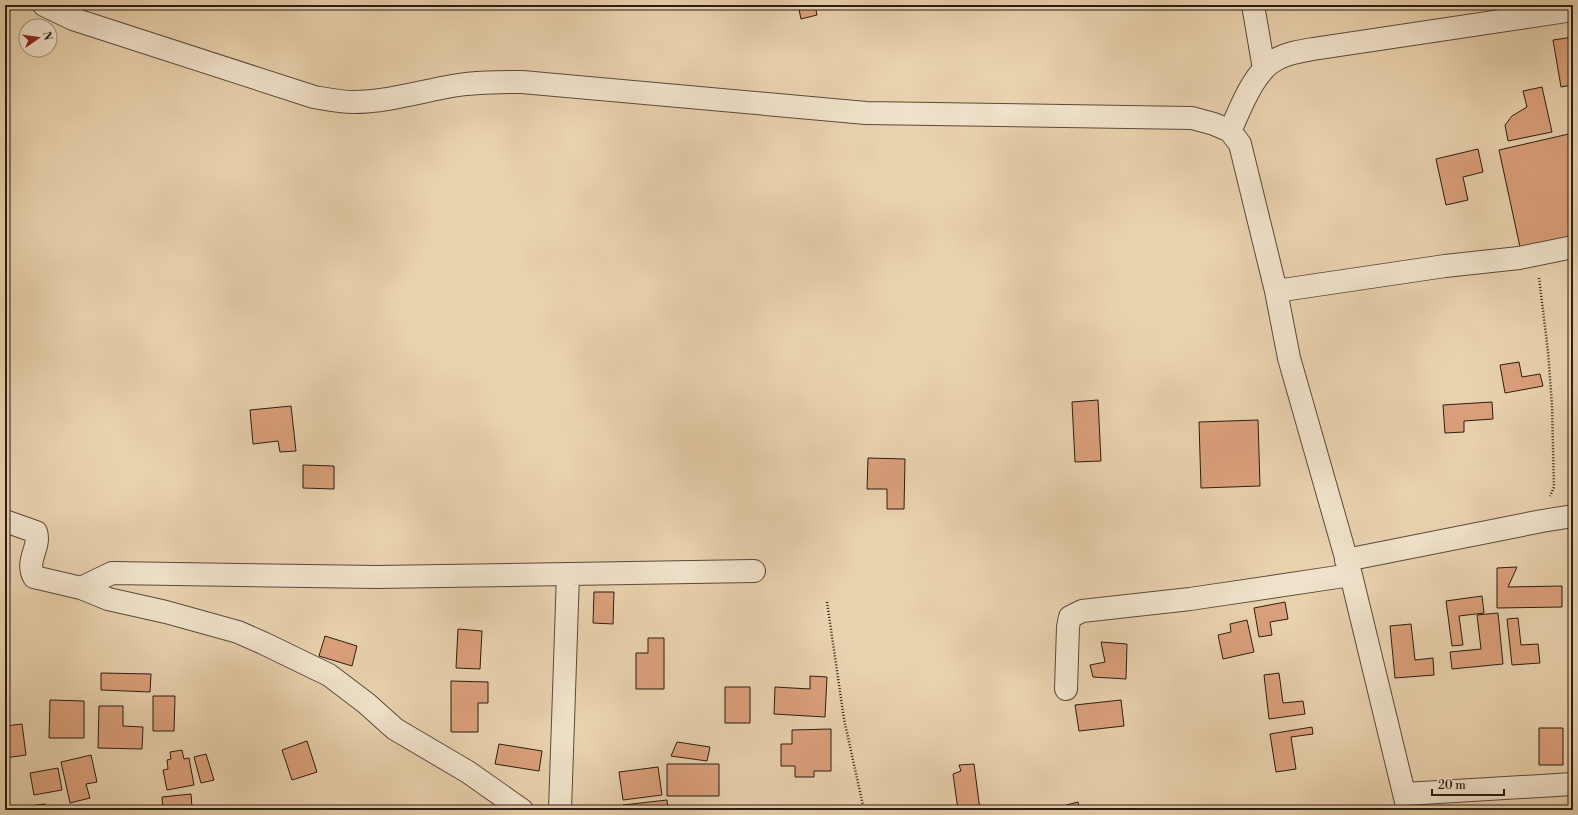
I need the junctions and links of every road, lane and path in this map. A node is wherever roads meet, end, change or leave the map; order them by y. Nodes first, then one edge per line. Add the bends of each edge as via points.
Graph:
1 (44, 5) edge
2 (1253, 5) edge
3 (1573, 10) edge
4 (1264, 69) junction
5 (1230, 131) junction
6 (1573, 247) edge
7 (1536, 255) junction
8 (1276, 291) junction
9 (1573, 516) edge
10 (1542, 520) junction
11 (5, 521) edge
12 (1349, 568) junction
13 (754, 572) dead end
14 (568, 574) junction
15 (81, 588) junction
16 (827, 602) dead end
17 (1066, 689) dead end
18 (1573, 784) edge
19 (1406, 802) edge
20 (522, 810) edge
21 (560, 810) edge
22 (864, 810) edge

1 - 5 street via 80,21 314,97 337,101 381,100 482,82 522,82 866,113 1192,118
2 - 4 street
3 - 4 street via 1313,49 1275,59
4 - 5 street via 1249,92
5 - 8 street via 1240,144
6 - 7 street
7 - 8 street
7 - 10 path via 1548,351 1554,487
8 - 12 street via 1289,358
9 - 10 street
10 - 12 street
11 - 15 street via 36,532 38,538 31,564 34,577
12 - 17 street via 1190,599 1082,611 1070,617
12 - 19 street
13 - 14 street
14 - 15 street via 377,577 112,573
14 - 21 street
15 - 20 street via 108,599 238,632 329,675 395,729 468,772
16 - 22 path via 844,719
18 - 19 street

